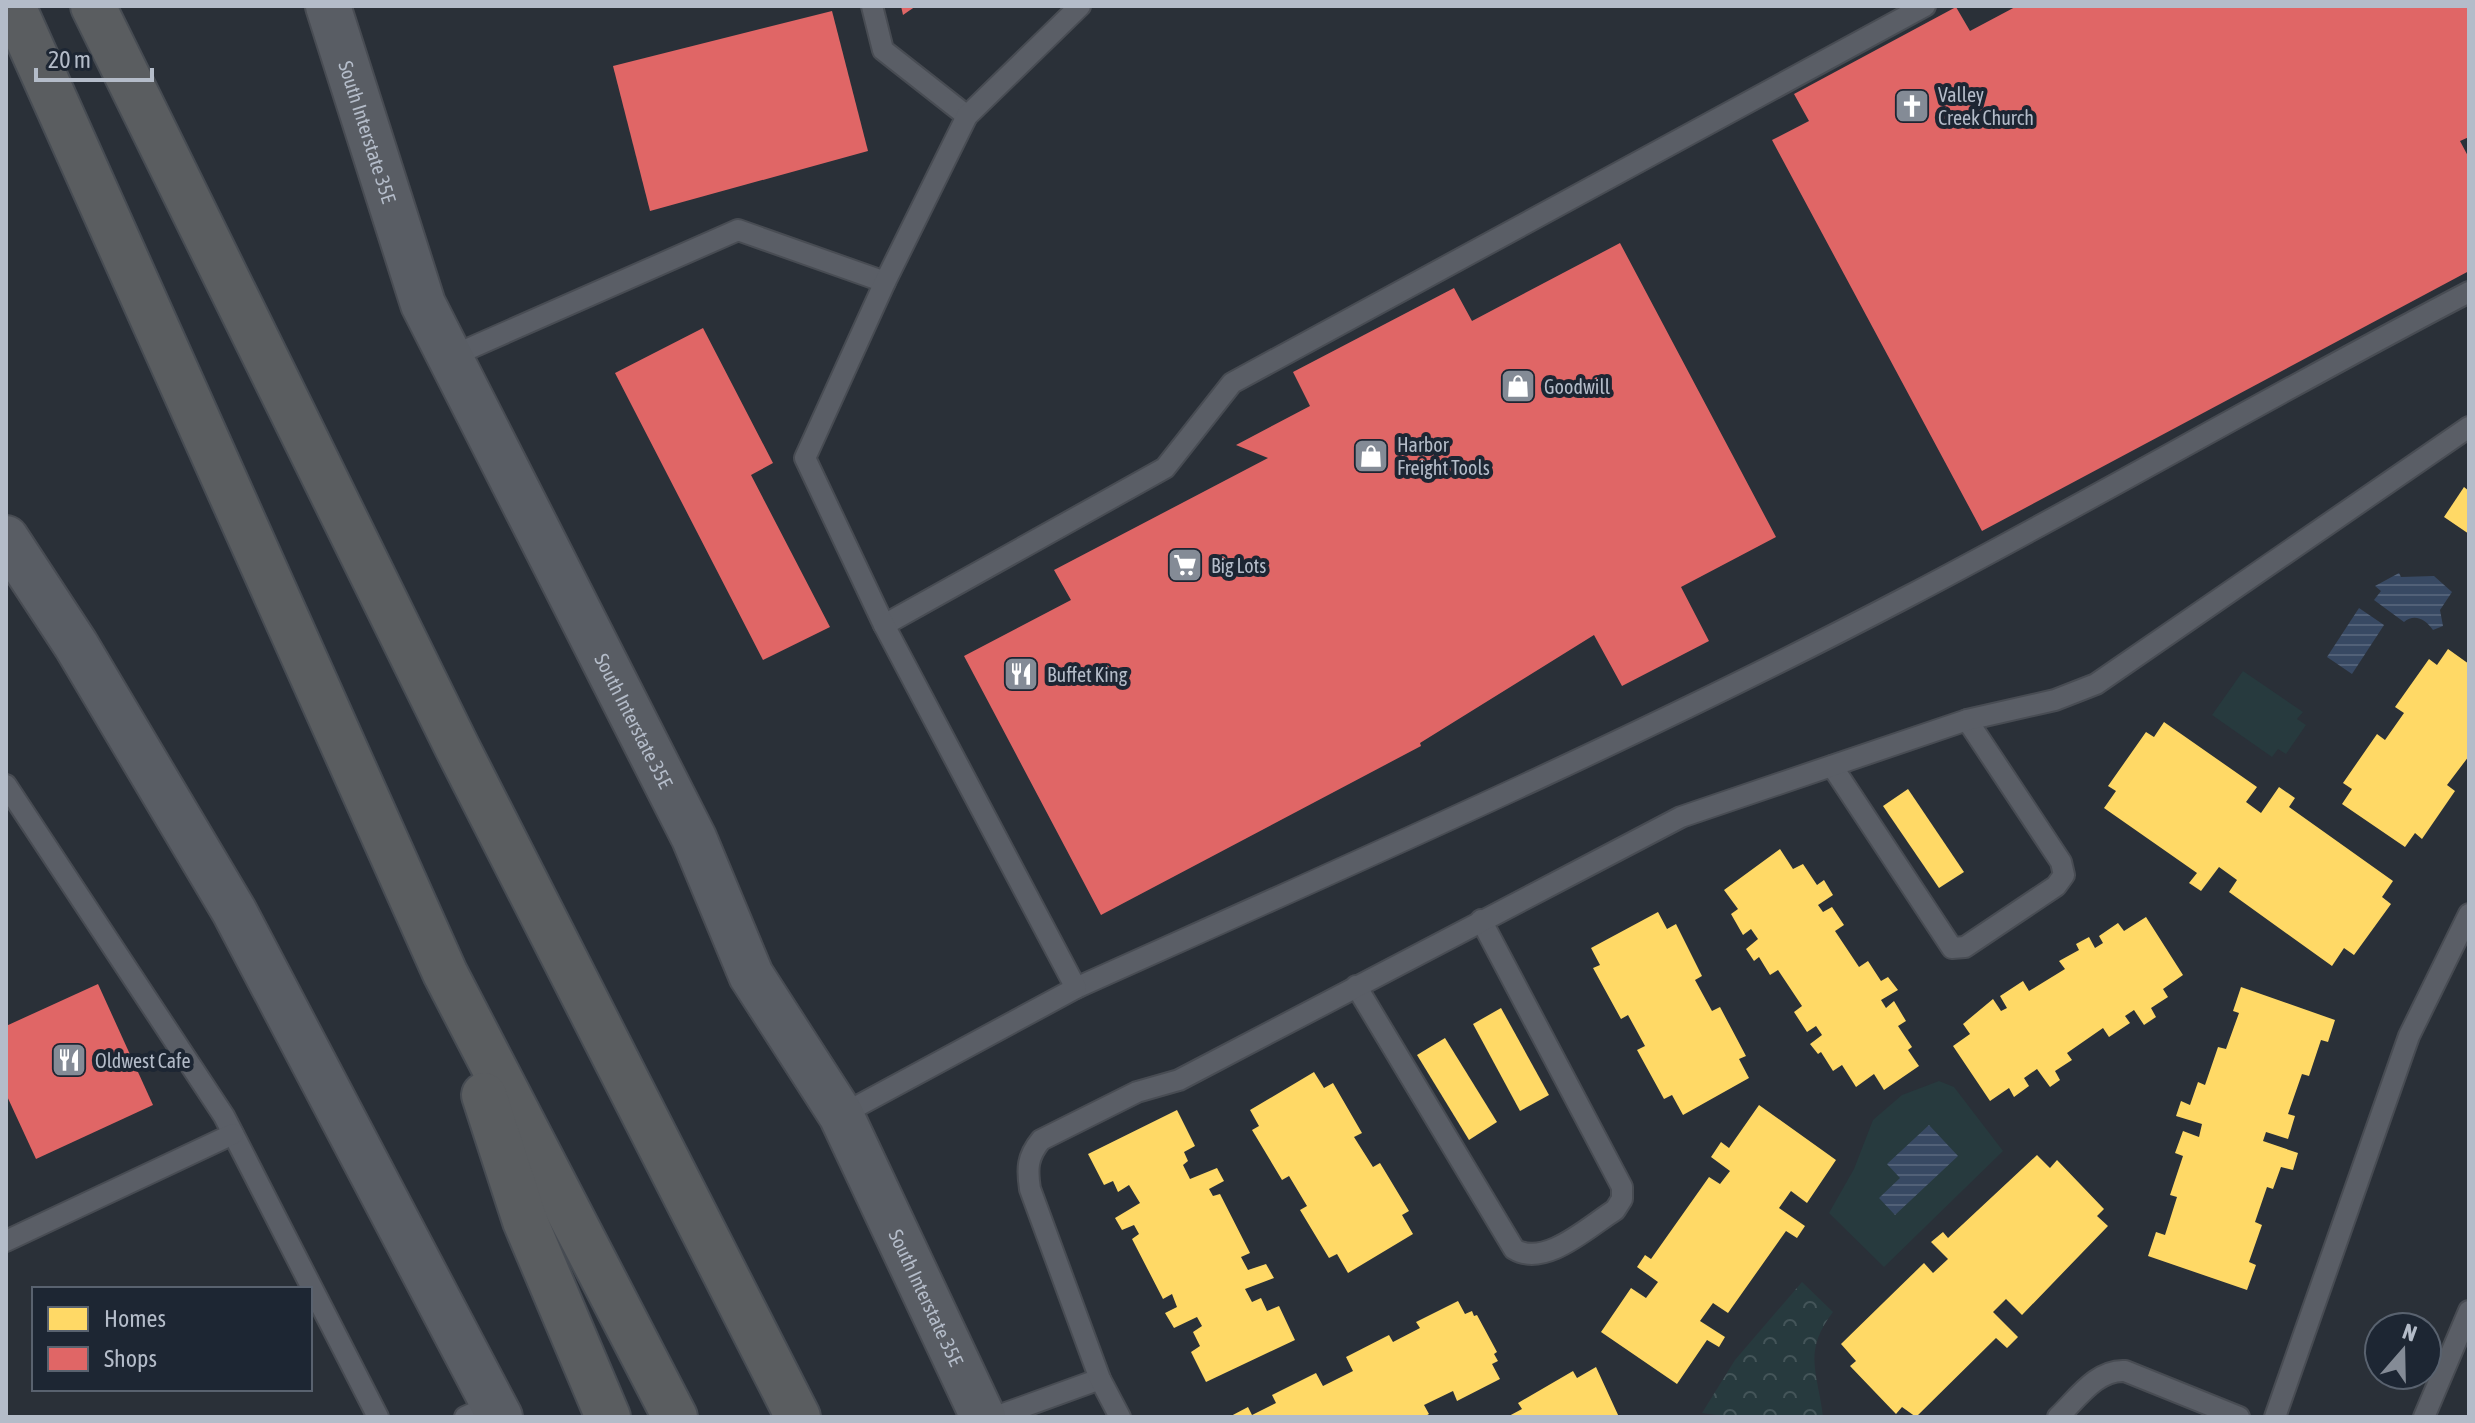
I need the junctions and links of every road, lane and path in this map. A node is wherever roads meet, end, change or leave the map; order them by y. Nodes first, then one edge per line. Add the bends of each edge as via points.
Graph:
1 (13, 6) edge
2 (93, 6) edge
3 (328, 6) edge
4 (872, 6) edge
5 (1080, 6) edge
6 (1925, 6) edge
7 (967, 116) junction
8 (885, 282) junction
9 (2469, 292) edge
10 (450, 357) junction
11 (2469, 427) edge
12 (9, 552) edge
13 (884, 625) junction
14 (1967, 720) junction
15 (1832, 766) junction
16 (6, 785) edge
17 (2469, 914) edge
18 (1481, 920) junction
19 (445, 973) junction
20 (1356, 986) junction
21 (1076, 988) junction
22 (841, 1115) junction
23 (233, 1134) junction
24 (6, 1241) edge
25 (311, 1287) edge
26 (312, 1288) edge
27 (2469, 1311) edge
28 (1100, 1379) junction
29 (486, 1413) edge
30 (378, 1417) edge
31 (608, 1417) edge
32 (675, 1417) edge
33 (798, 1417) edge
34 (983, 1417) edge
35 (995, 1417) edge
36 (1120, 1417) edge
37 (2058, 1417) edge
38 (2239, 1417) edge
39 (2275, 1417) edge
40 (2424, 1417) edge

1 - 19 highway
2 - 33 highway via 457,747
3 - 10 main road, South Interstate 35E via 423,304
4 - 7 lane via 883,50
5 - 7 lane
6 - 13 lane via 1232,383 1165,468
7 - 8 lane
8 - 10 lane via 738,230
8 - 13 lane via 805,458
9 - 21 lane via 1904,599 1501,796
10 - 22 main road, South Interstate 35E via 694,838 751,975
11 - 14 lane via 2096,684 2055,700
12 - 29 main road via 76,645 234,911
13 - 21 lane
14 - 15 lane
14 - 15 lane via 2061,862 2064,875 2056,886 1965,947 1952,948
15 - 18 lane via 1681,817
16 - 23 lane
17 - 39 lane via 2409,1036
18 - 20 lane
18 - 20 lane via 1622,1187 1615,1210 1542,1255 1526,1256 1514,1249
19 - 31 highway via 525,1221
19 - 32 highway
20 - 28 lane via 1179,1080 1137,1092 1055,1130 1030,1153 1030,1189
21 - 22 lane
22 - 34 main road, South Interstate 35E
23 - 24 lane
23 - 25 lane
26 - 30 lane
27 - 40 lane
28 - 35 lane
28 - 36 lane
37 - 38 lane via 2112,1370

